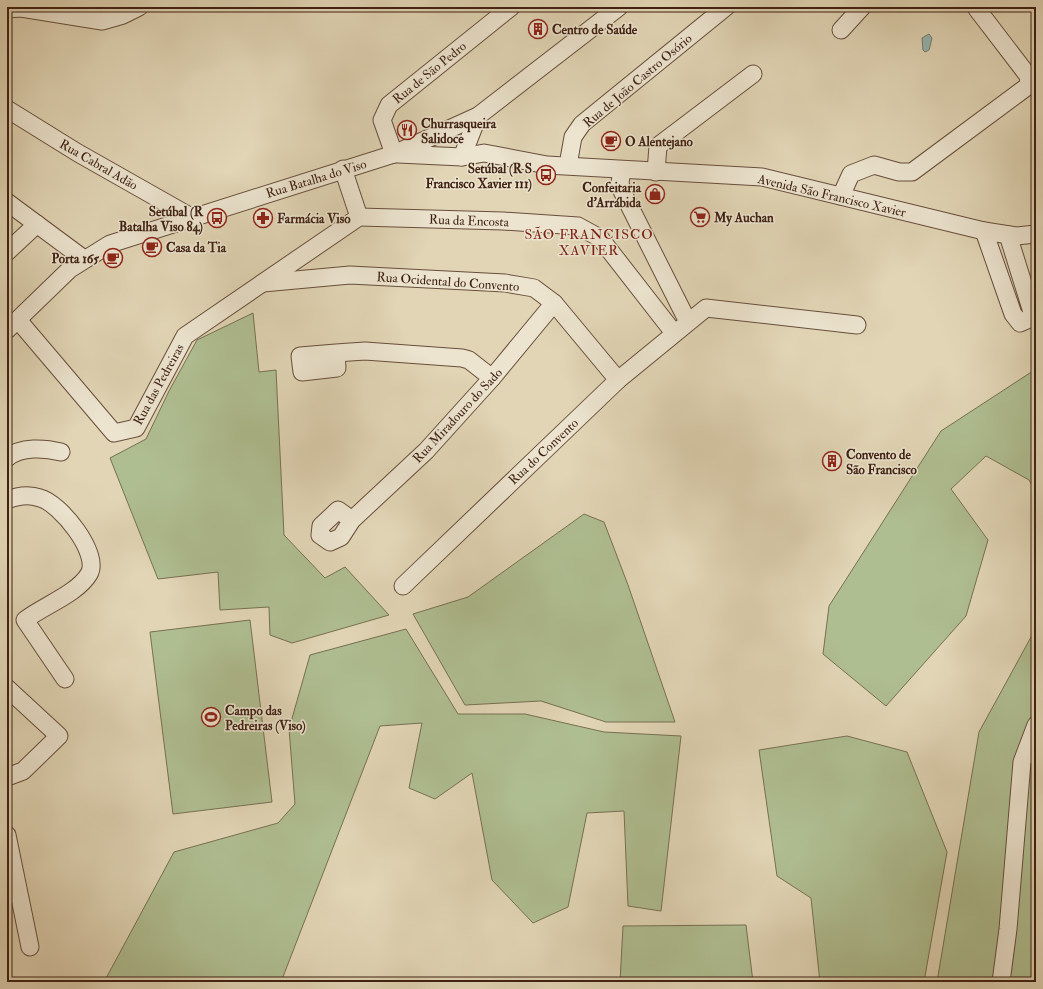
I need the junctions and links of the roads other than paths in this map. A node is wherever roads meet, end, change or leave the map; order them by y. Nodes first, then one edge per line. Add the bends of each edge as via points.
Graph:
1 (139, 7) edge
2 (511, 7) edge
3 (618, 7) edge
4 (726, 7) edge
5 (862, 7) edge
6 (7, 9) edge
7 (977, 9) dead end
8 (121, 11) edge
9 (841, 30) dead end
10 (753, 74) dead end
11 (7, 109) edge
12 (478, 116) junction
13 (7, 123) edge
14 (457, 126) junction
15 (78, 153) junction
16 (394, 154) junction
17 (462, 157) junction
18 (568, 165) junction
19 (344, 169) junction
20 (622, 170) junction
21 (656, 172) junction
22 (841, 196) junction
23 (7, 202) edge
24 (191, 217) junction
25 (359, 217) junction
26 (37, 224) junction
27 (984, 231) junction
28 (1036, 234) edge
29 (1008, 235) junction
30 (7, 252) edge
31 (84, 259) junction
32 (260, 283) junction
33 (554, 303) junction
34 (688, 322) junction
35 (12, 325) edge
36 (857, 325) dead end
37 (674, 333) junction
38 (336, 353) dead end
39 (492, 378) junction
40 (618, 380) junction
41 (61, 452) dead end
42 (7, 458) edge
43 (7, 500) edge
44 (352, 520) dead end
45 (403, 586) dead end
46 (65, 679) dead end
47 (7, 688) edge
48 (1036, 725) edge
49 (7, 777) edge
50 (7, 835) edge
51 (30, 948) dead end
52 (1001, 982) edge

1 - 8 street
2 - 16 street, Rua de São Pedro via 389,105 382,120
3 - 12 street, Rua Batalha do Viso
4 - 18 street, Rua de João Castro Osório via 582,124 572,137
5 - 9 street
6 - 8 street via 21,8 102,21
7 - 22 street via 1029,77 1028,86 912,172 899,172 874,165 851,174
10 - 21 street via 658,146
11 - 15 street, Rua Cabral Adão
12 - 14 street, Rua Batalha do Viso
12 - 17 street
13 - 15 street via 73,161
14 - 16 street, Rua Batalha do Viso
14 - 17 street via 454,146
15 - 24 street, Rua Cabral Adão
16 - 17 street, Avenida São Francisco Xavier
16 - 19 street, Rua Batalha do Viso
17 - 18 street, Avenida São Francisco Xavier via 480,164
18 - 20 street, Avenida São Francisco Xavier
19 - 24 street, Rua Batalha do Viso
19 - 25 street
20 - 21 street, Avenida São Francisco Xavier
20 - 34 street via 622,191
21 - 22 street, Avenida São Francisco Xavier via 762,177
22 - 27 street, Avenida São Francisco Xavier
23 - 26 street
24 - 31 street, Rua Batalha do Viso via 110,244
25 - 32 street
25 - 37 street, Rua da Encosta via 578,226 600,238
26 - 30 street
26 - 31 street
27 - 29 street, Avenida São Francisco Xavier
27 - 29 street via 1013,314 1020,323 1029,319 1032,312
28 - 29 street, Avenida São Francisco Xavier
31 - 35 street, Rua Batalha do Viso via 70,269
32 - 33 street, Rua Ocidental do Convento via 350,275 505,283 534,288
32 - 35 street, Rua das Pedreiras via 185,336 136,428 114,433
33 - 39 street, Rua Miradouro do Sado
33 - 40 street, Rua Ocidental do Convento
34 - 36 street, Rua do Convento via 706,308
34 - 37 street, Rua do Convento
37 - 40 street, Rua do Convento
38 - 39 street via 365,351 462,358 469,360
39 - 44 street, Rua Miradouro do Sado via 426,451
40 - 45 street, Rua do Convento
41 - 42 street via 48,449 28,450 11,454
43 - 46 street via 17,496 40,497 55,505 72,524 93,562 89,574 78,587 24,620
47 - 49 street via 59,736 23,771
48 - 52 street via 1022,762
50 - 51 street

